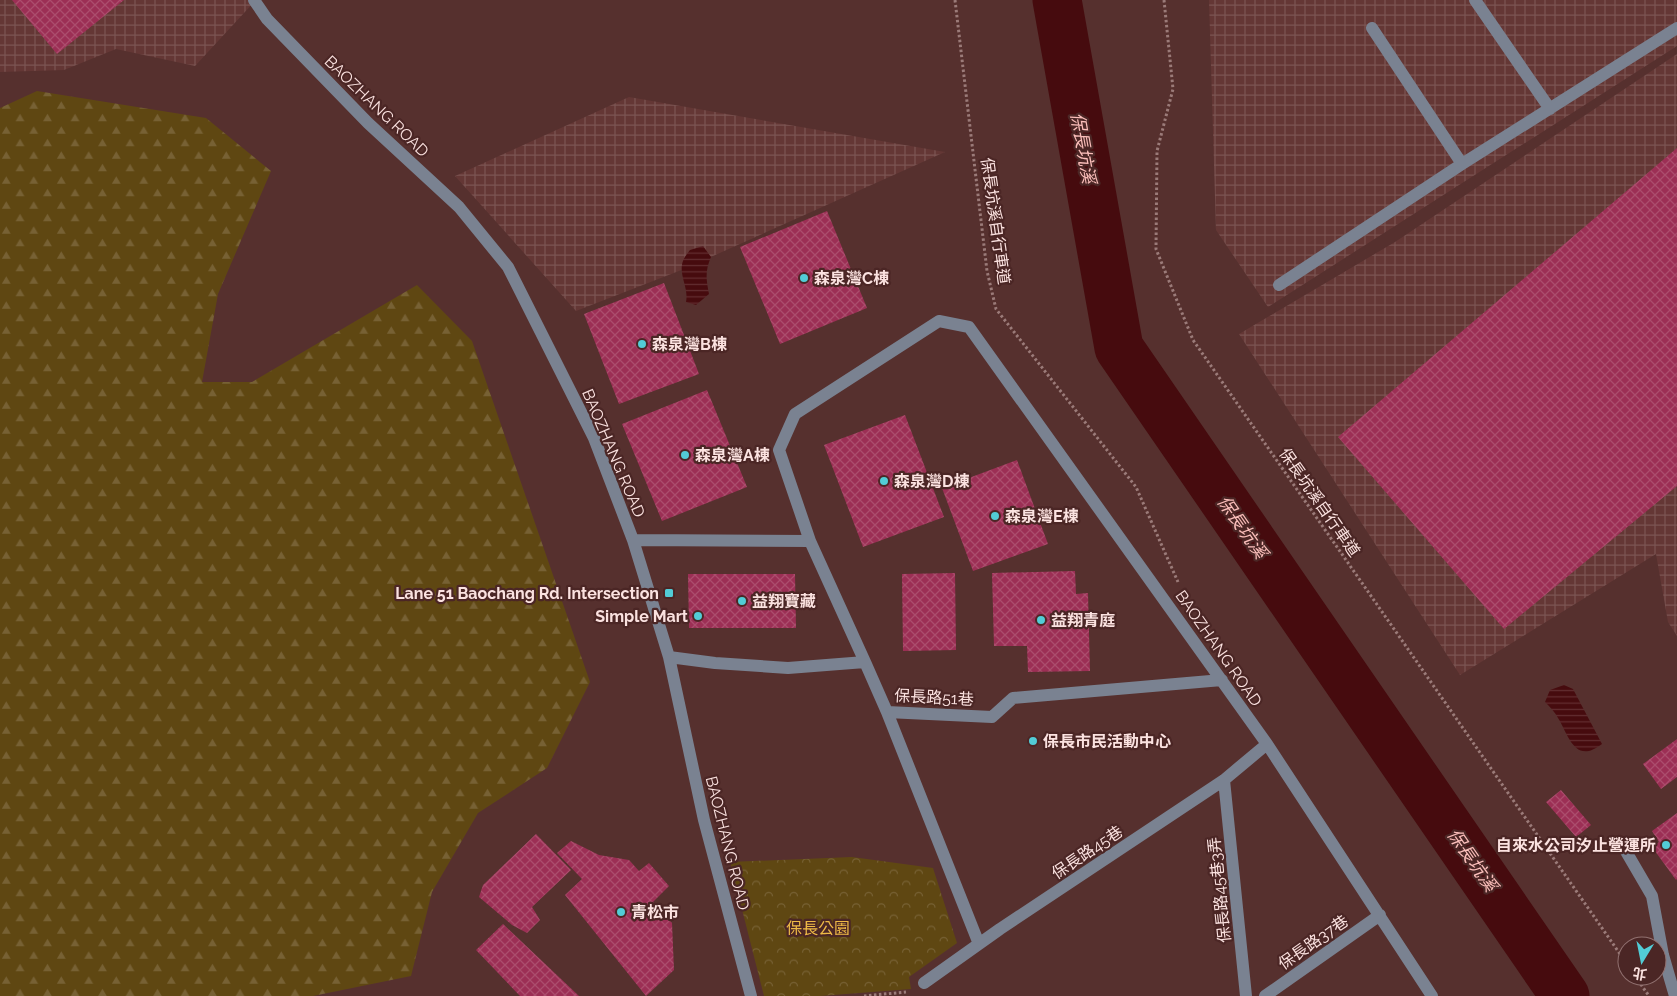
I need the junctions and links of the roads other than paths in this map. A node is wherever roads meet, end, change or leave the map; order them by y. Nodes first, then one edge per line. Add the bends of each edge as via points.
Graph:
1 (254, 0) edge
2 (1475, 0) edge
3 (1372, 28) dead end
4 (1677, 28) edge
5 (1550, 109) junction
6 (1462, 164) junction
7 (1278, 285) dead end
8 (969, 327) joint
9 (633, 540) junction
10 (810, 541) junction
11 (669, 657) junction
12 (865, 662) junction
13 (1222, 680) junction
14 (887, 712) junction
15 (1267, 744) junction
16 (1224, 780) junction
17 (1624, 848) dead end
18 (1380, 915) junction
19 (980, 944) junction
20 (924, 983) road end
21 (750, 996) edge
22 (1246, 996) edge
23 (1265, 996) edge
24 (1432, 996) edge
25 (1675, 996) edge

1 - 9 lane, BAOZHANG ROAD via 267,19 368,123 459,207 508,267 594,438
2 - 5 lane
3 - 6 lane
4 - 5 lane
5 - 6 lane
6 - 7 lane
8 - 10 lane, 保長路51巷 via 939,320 795,414 779,450
8 - 13 lane, BAOZHANG ROAD
9 - 10 lane
9 - 11 lane, BAOZHANG ROAD
10 - 12 lane, 保長路51巷
11 - 12 lane via 788,668
11 - 21 lane, BAOZHANG ROAD via 704,820
12 - 14 lane, 保長路51巷
13 - 14 lane, 保長路51巷 via 1013,698 992,717
13 - 15 lane, BAOZHANG ROAD
14 - 19 lane
15 - 16 lane, 保長路45巷
15 - 18 lane, BAOZHANG ROAD
16 - 19 lane, 保長路45巷
16 - 22 lane, 保長路45巷3弄
17 - 25 lane via 1652,896
18 - 23 lane, 保長路37巷
18 - 24 lane, BAOZHANG ROAD
19 - 20 lane, 保長路45巷

